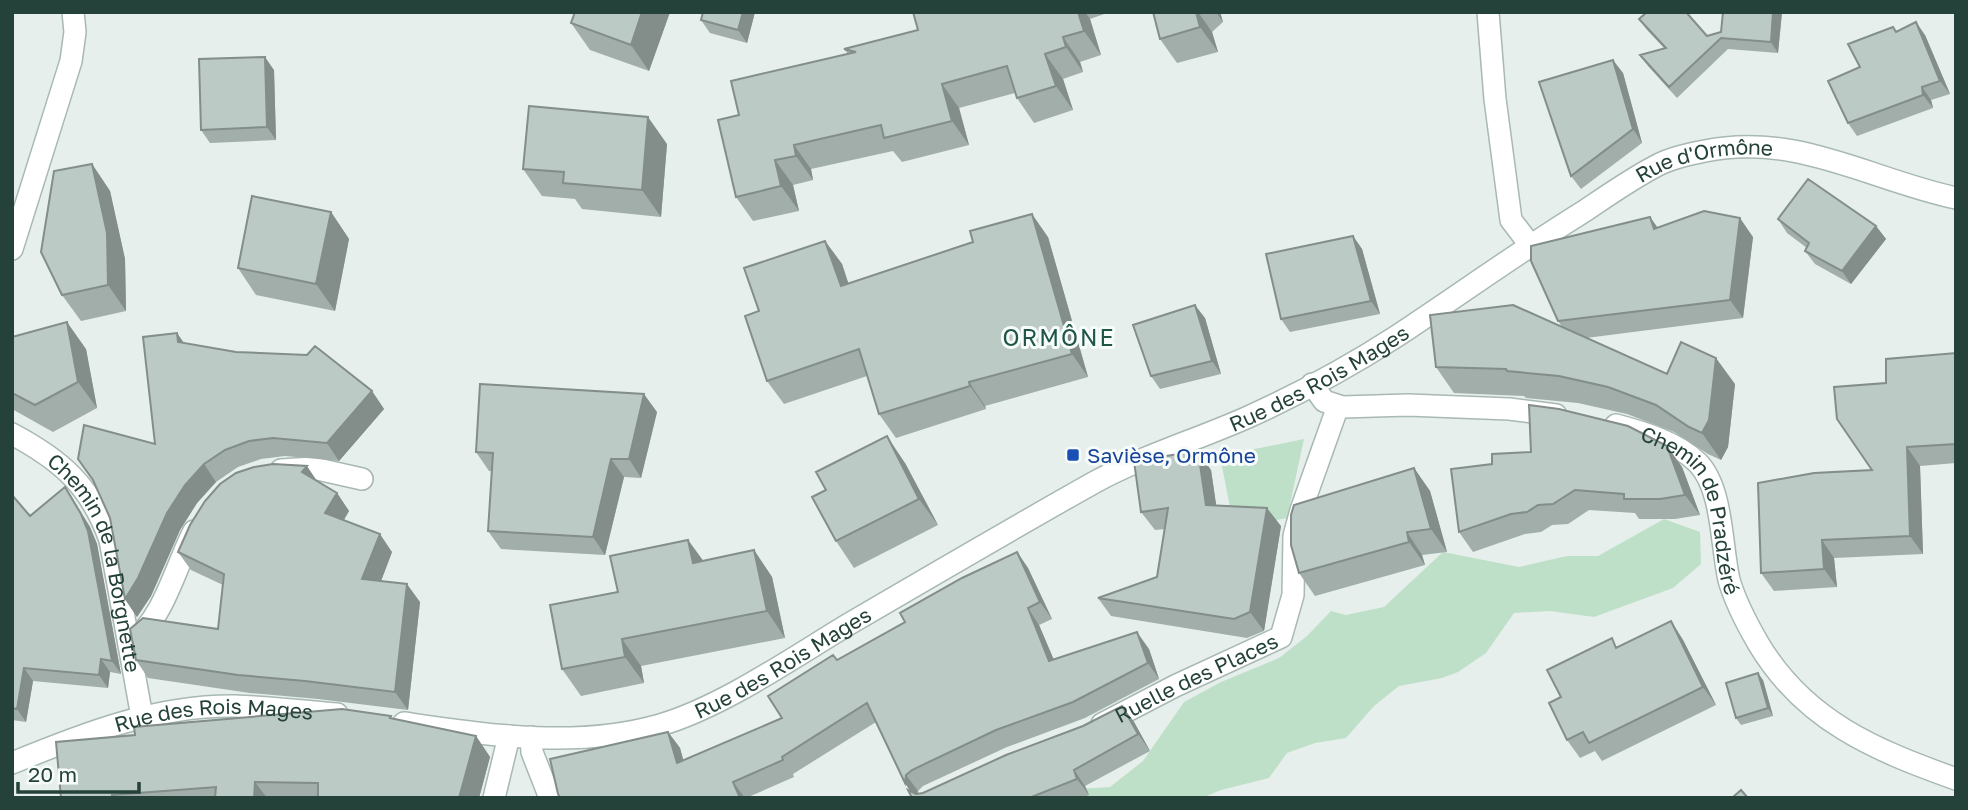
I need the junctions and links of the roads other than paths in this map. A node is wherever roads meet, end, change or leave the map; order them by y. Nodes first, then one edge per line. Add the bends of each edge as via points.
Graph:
1 (73, 12) edge
2 (1488, 12) edge
3 (1956, 198) edge
4 (1530, 245) junction
5 (12, 249) edge
6 (1480, 280) joint
7 (1312, 384) junction
8 (1338, 406) junction
9 (12, 434) edge
10 (261, 472) edge
11 (362, 480) dead end
12 (206, 512) edge
13 (128, 640) junction
14 (142, 717) junction
15 (361, 717) edge
16 (383, 720) edge
17 (1090, 730) edge
18 (509, 736) junction
19 (531, 737) junction
20 (12, 763) edge
21 (1956, 779) edge
22 (495, 798) edge
23 (550, 798) edge

1 - 5 street via 71,61
2 - 4 street via 1511,220
3 - 4 street, Rue d'Ormône via 1783,147 1708,150 1660,163
4 - 6 street, Rue d'Ormône
6 - 7 street, Rue des Rois Mages via 1385,343
7 - 8 street via 1324,401
7 - 19 street, Rue des Rois Mages via 1101,479 798,656 686,715 620,734
8 - 17 street, Ruelle des Places via 1294,536 1293,595 1280,637
8 - 21 street, Chemin de Pradzéré via 1509,409 1626,428 1668,444 1700,465 1713,490 1733,592 1758,644 1781,676 1811,707 1851,736
9 - 13 street, Chemin de la Borgnette via 72,474 104,523
10 - 11 street via 313,468
12 - 13 street via 163,600 141,634
13 - 14 street, Chemin de la Borgnette
14 - 15 street, Rue des Rois Mages via 235,706
14 - 20 street, Rue des Rois Mages
16 - 18 street, Rue des Rois Mages
18 - 19 street, Rue des Rois Mages
18 - 22 street
19 - 23 street via 532,752

